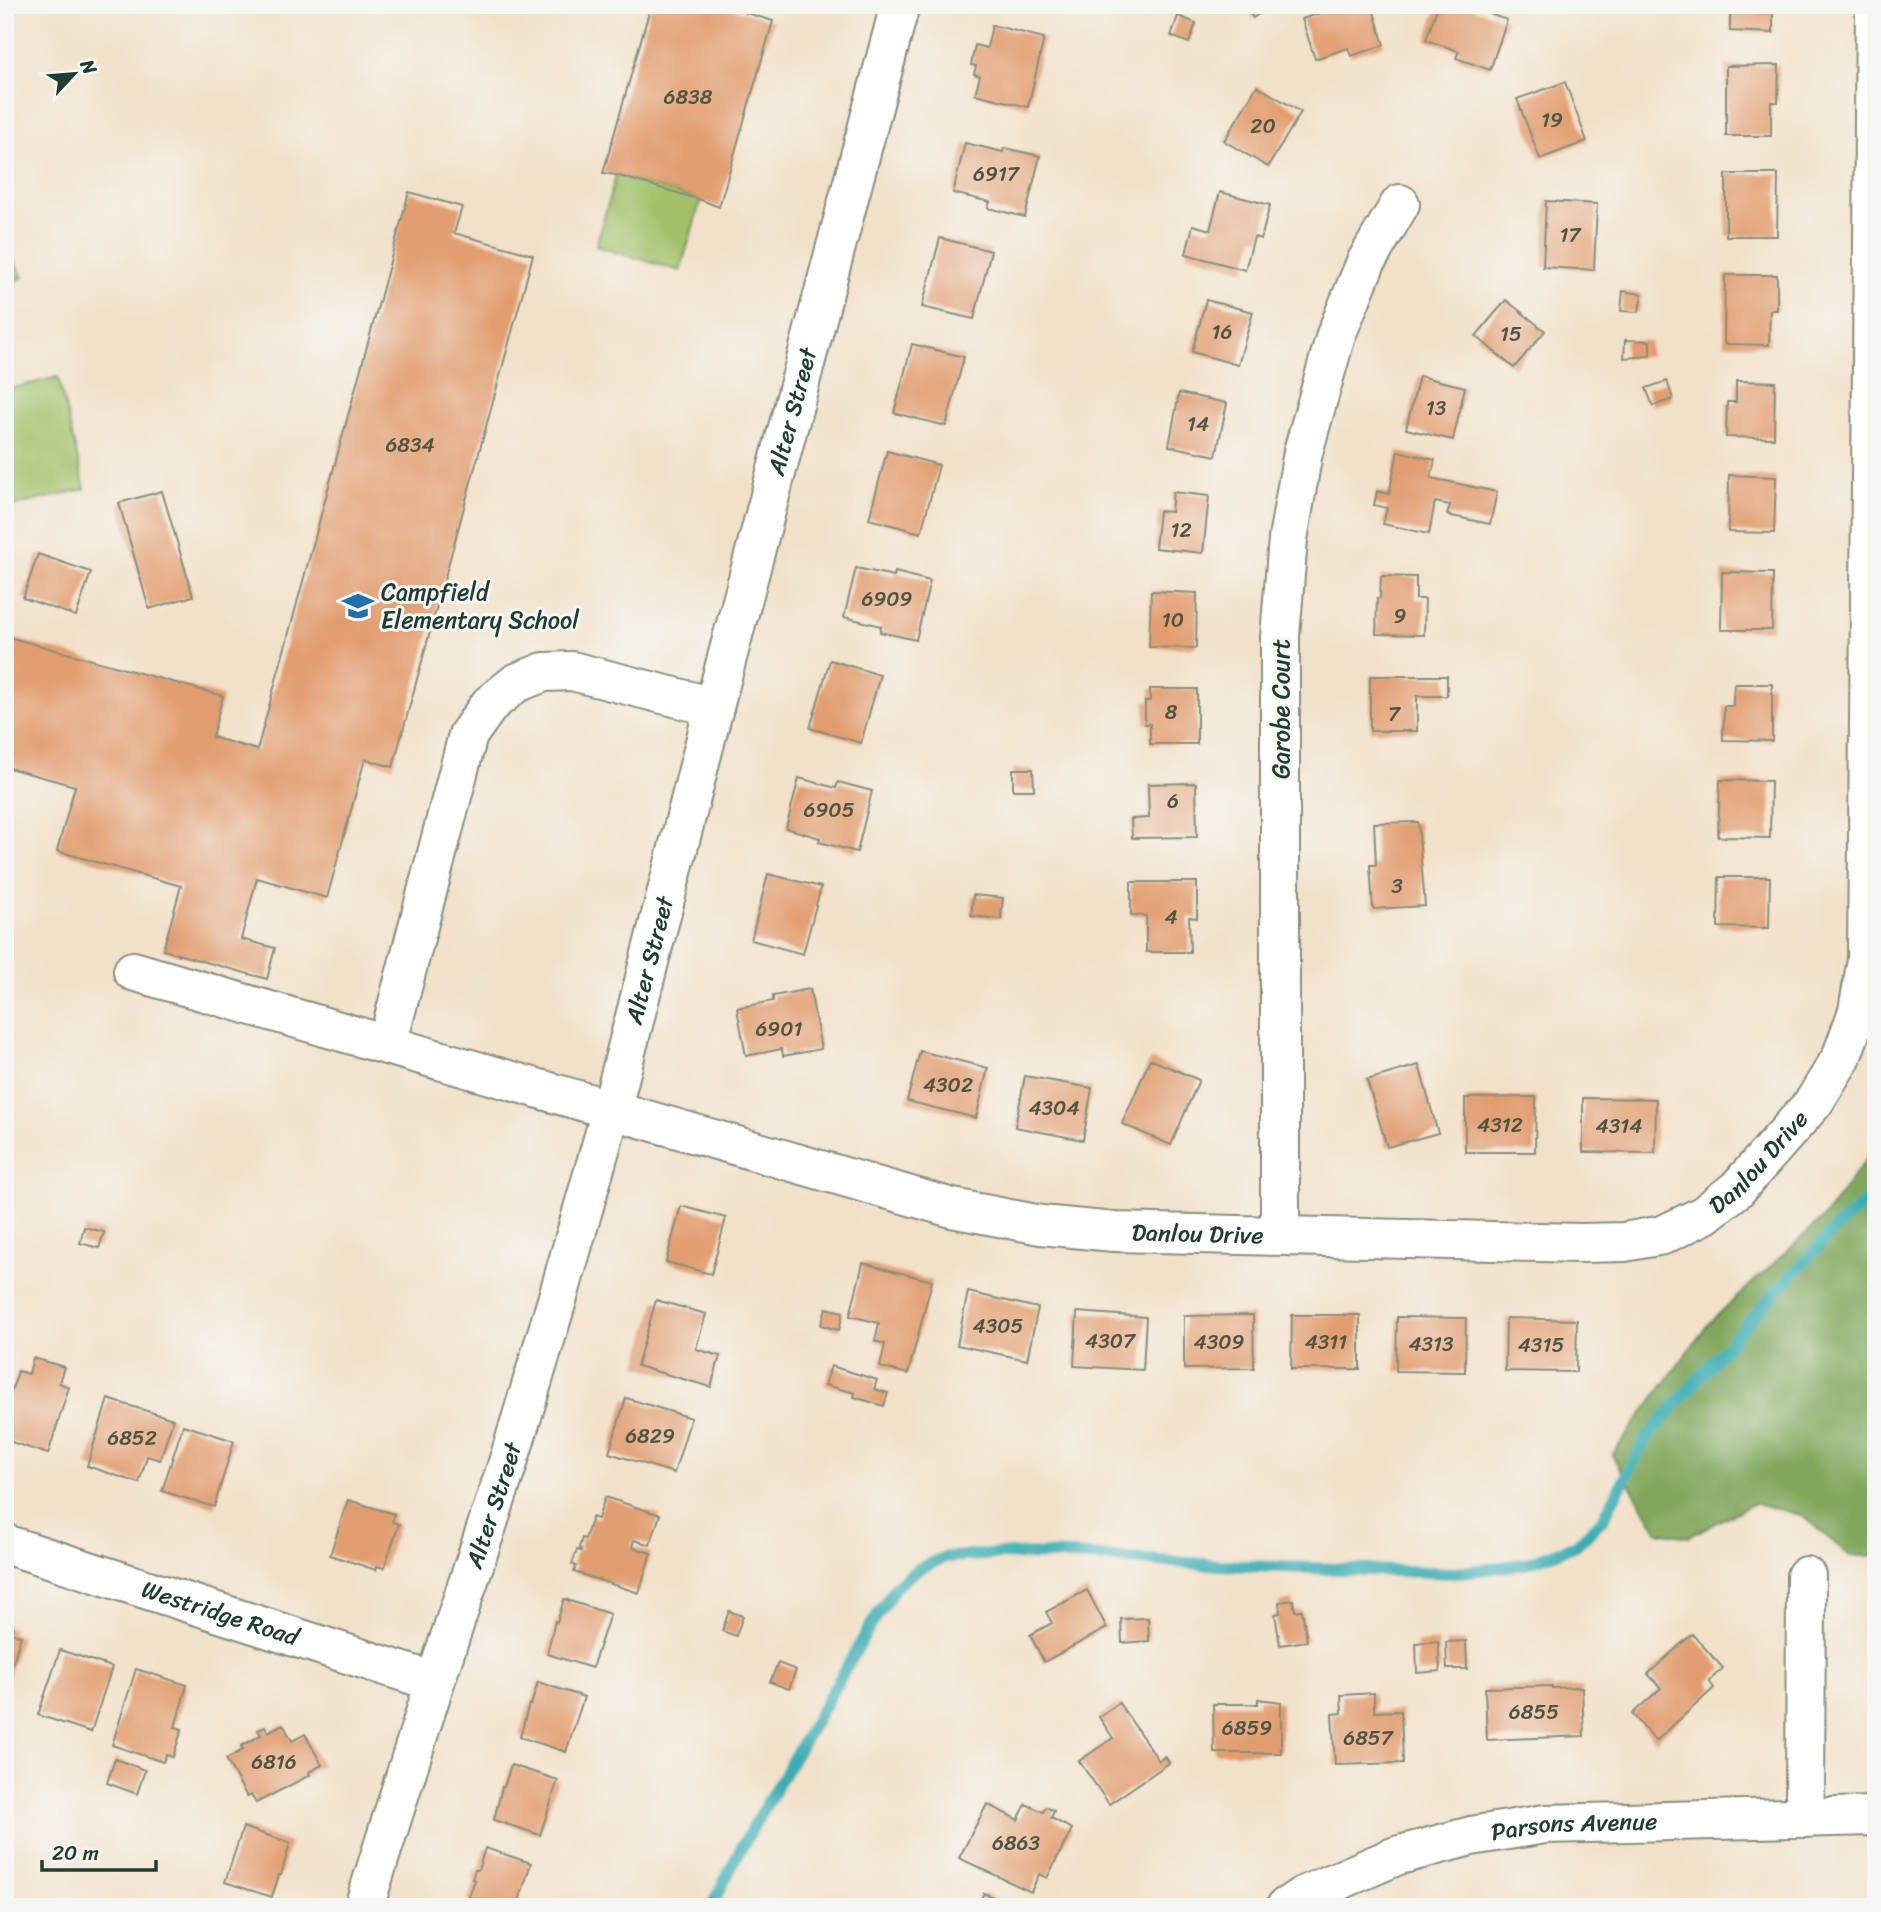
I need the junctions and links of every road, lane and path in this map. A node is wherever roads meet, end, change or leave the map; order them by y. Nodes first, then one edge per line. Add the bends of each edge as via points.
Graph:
1 (900, 5) edge
2 (1875, 5) edge
3 (1400, 204) dead end
4 (715, 707) junction
5 (133, 971) dead end
6 (387, 1045) junction
7 (611, 1111) junction
8 (1280, 1235) junction
9 (5, 1544) edge
10 (1806, 1576) dead end
11 (435, 1682) junction
12 (1876, 1816) edge
13 (1805, 1818) junction
14 (365, 1907) edge
15 (1286, 1907) edge

1 - 4 street, Alter Street
2 - 8 street, Danlou Drive via 1867,960 1858,1011 1841,1058 1814,1102 1737,1189 1704,1215 1663,1235 1581,1243
3 - 8 street, Garobe Court via 1366,262 1336,335 1303,452 1288,539 1280,636
4 - 6 street via 572,671 544,672 516,683 490,704 468,735
4 - 7 street, Alter Street
5 - 6 street, Danlou Drive
6 - 7 street, Danlou Drive
7 - 8 street, Danlou Drive via 952,1208 1114,1233
7 - 11 street, Alter Street via 507,1465
9 - 11 street, Westridge Road
10 - 13 street
11 - 14 street, Alter Street
12 - 13 street, Parsons Avenue
13 - 15 street, Parsons Avenue via 1545,1824 1471,1836 1396,1856

